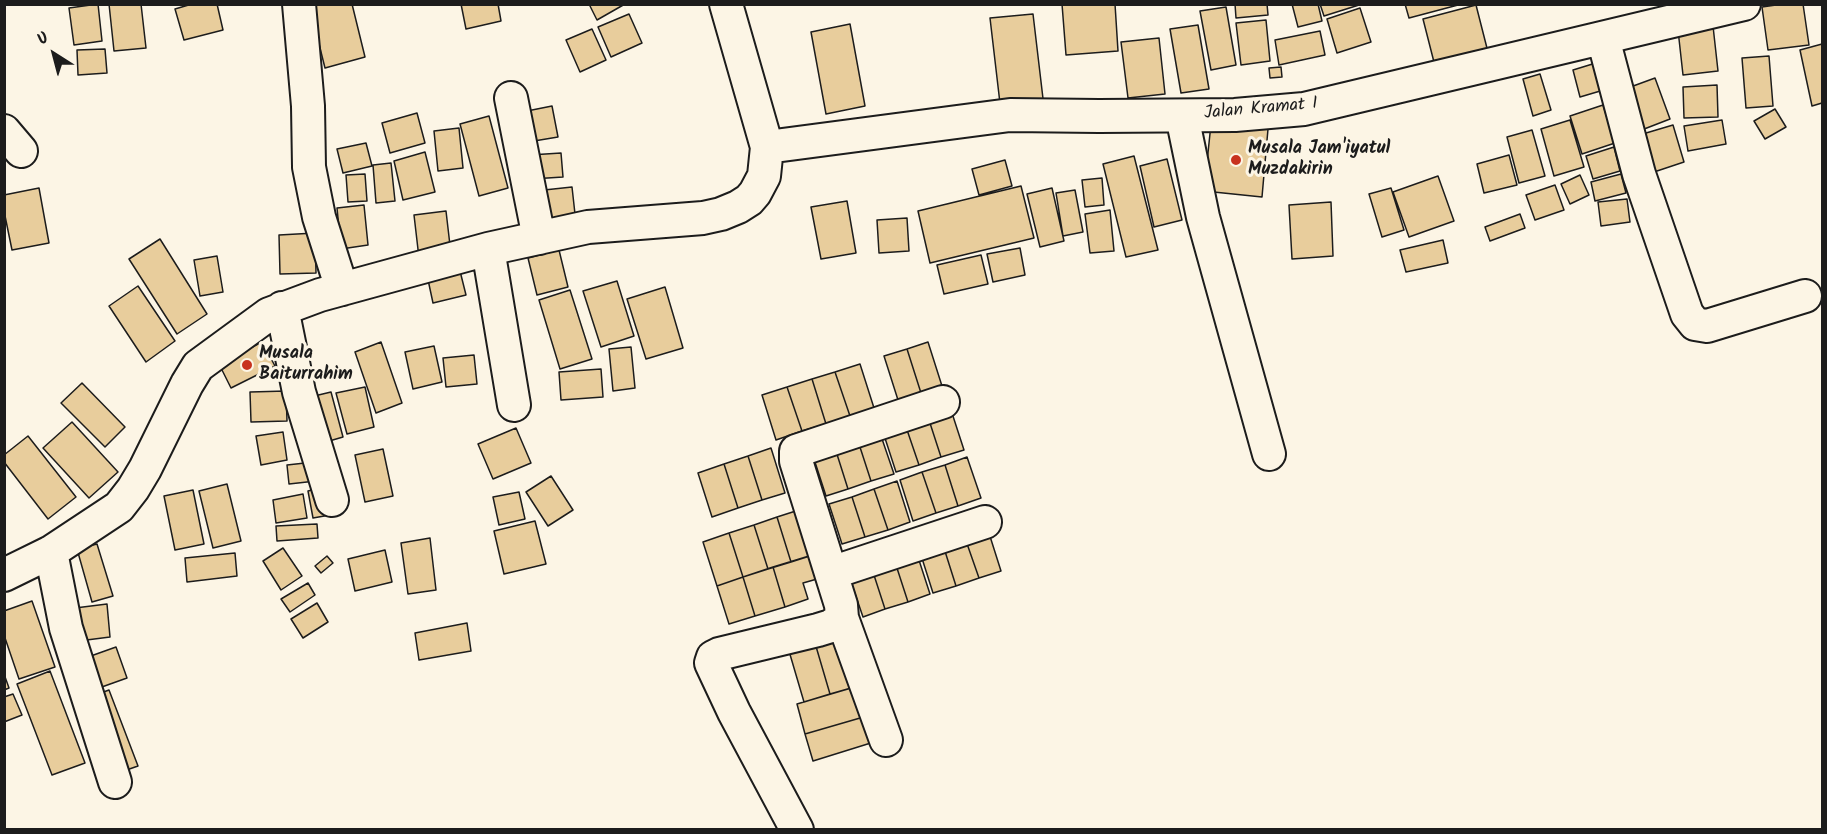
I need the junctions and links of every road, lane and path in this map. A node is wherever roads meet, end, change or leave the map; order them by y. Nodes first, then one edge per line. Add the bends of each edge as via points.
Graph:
1 (299, 4) edge
2 (726, 4) edge
3 (1744, 4) edge
4 (1603, 38) junction
5 (511, 98) dead end
6 (1182, 116) junction
7 (767, 147) junction
8 (539, 238) junction
9 (488, 249) junction
10 (342, 290) junction
11 (1806, 296) dead end
12 (282, 308) junction
13 (943, 402) dead end
14 (514, 405) dead end
15 (1269, 454) dead end
16 (332, 500) dead end
17 (985, 522) dead end
18 (51, 552) junction
19 (831, 573) junction
20 (4, 575) edge
21 (842, 618) junction
22 (886, 741) dead end
23 (116, 782) dead end
24 (797, 830) edge

1 - 10 street via 309,167 319,217
2 - 7 street
3 - 4 street, Jalan Kramat I
4 - 6 street, Jalan Kramat I via 1304,109
4 - 11 street via 1640,174 1687,314 1695,324 1707,326
5 - 8 street
6 - 7 street, Jalan Kramat I via 1010,115
6 - 15 street via 1203,217
7 - 8 street via 764,176 755,193 722,214 588,227
8 - 9 street
9 - 10 street
9 - 14 street
10 - 12 street
12 - 16 street via 299,392
12 - 18 street via 256,322 198,366 134,489 118,507
13 - 19 street via 796,451
17 - 19 street
18 - 20 street
18 - 23 street via 66,628
19 - 21 street
21 - 22 street
21 - 24 street via 818,630 719,654 711,663

